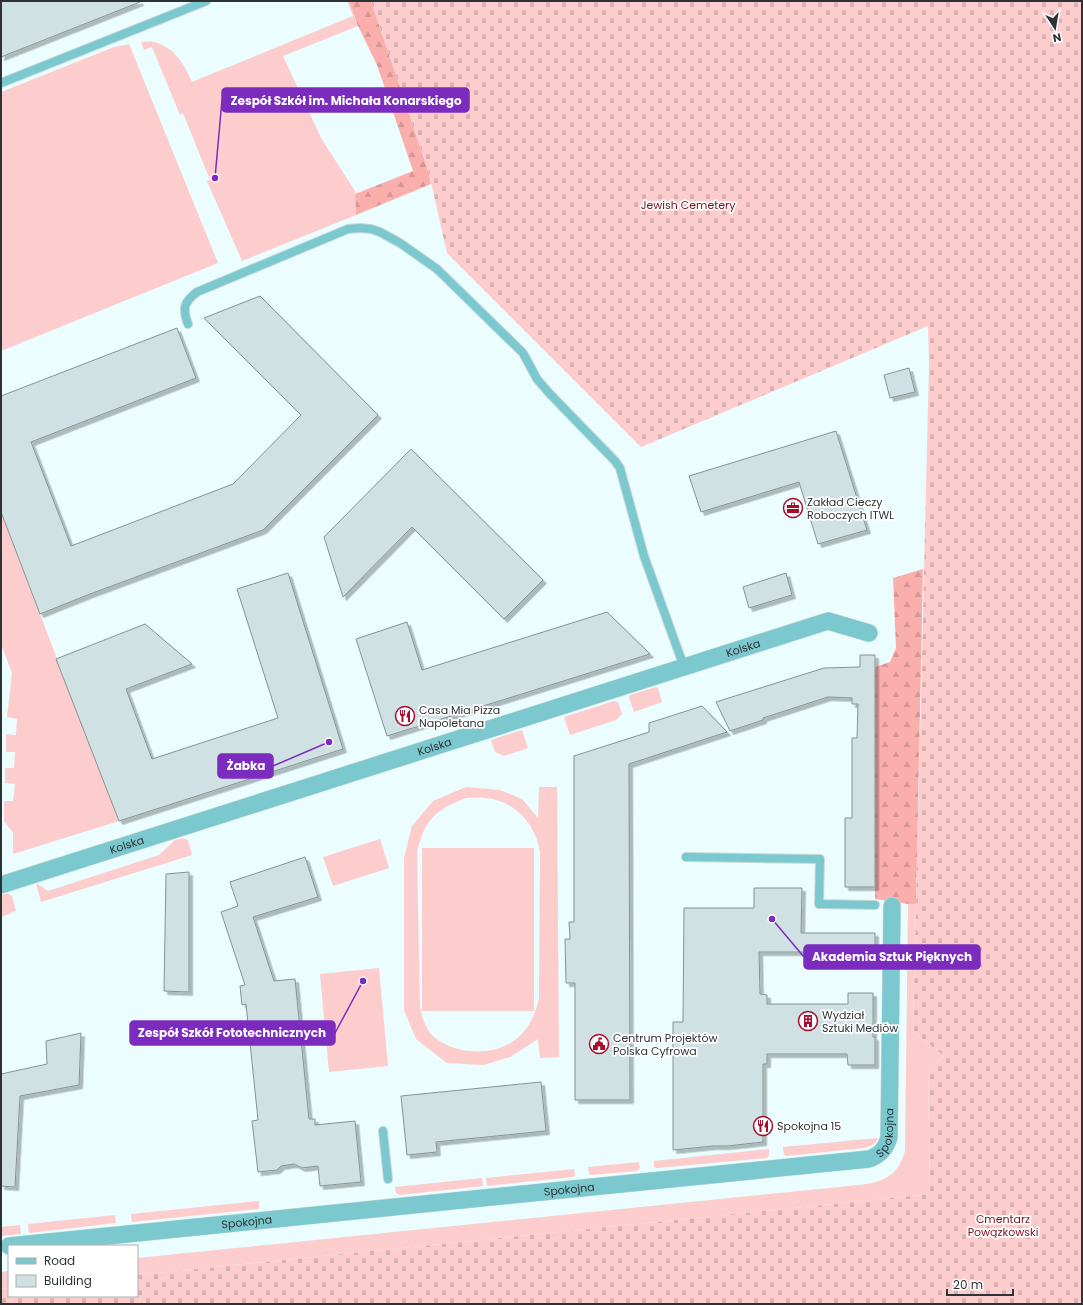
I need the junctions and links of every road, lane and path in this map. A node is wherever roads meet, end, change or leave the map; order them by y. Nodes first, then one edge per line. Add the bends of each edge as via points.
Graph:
1 (206, 1) edge
2 (1, 83) edge
3 (188, 324) dead end
4 (869, 634) dead end
5 (684, 667) junction
6 (686, 857) dead end
7 (1, 885) edge
8 (875, 905) dead end
9 (892, 906) dead end
10 (383, 1131) dead end
11 (388, 1179) dead end
12 (19, 1245) edge

1 - 2 lane
3 - 5 lane via 184,315 185,306 197,292 348,229 371,229 400,243 437,269 523,353 537,379 620,468 644,556
4 - 5 street, Kolska via 828,621
5 - 7 street, Kolska
6 - 8 lane via 820,859 819,904
9 - 12 street, Spokojna via 889,1137 883,1151 877,1156 861,1160
10 - 11 lane

